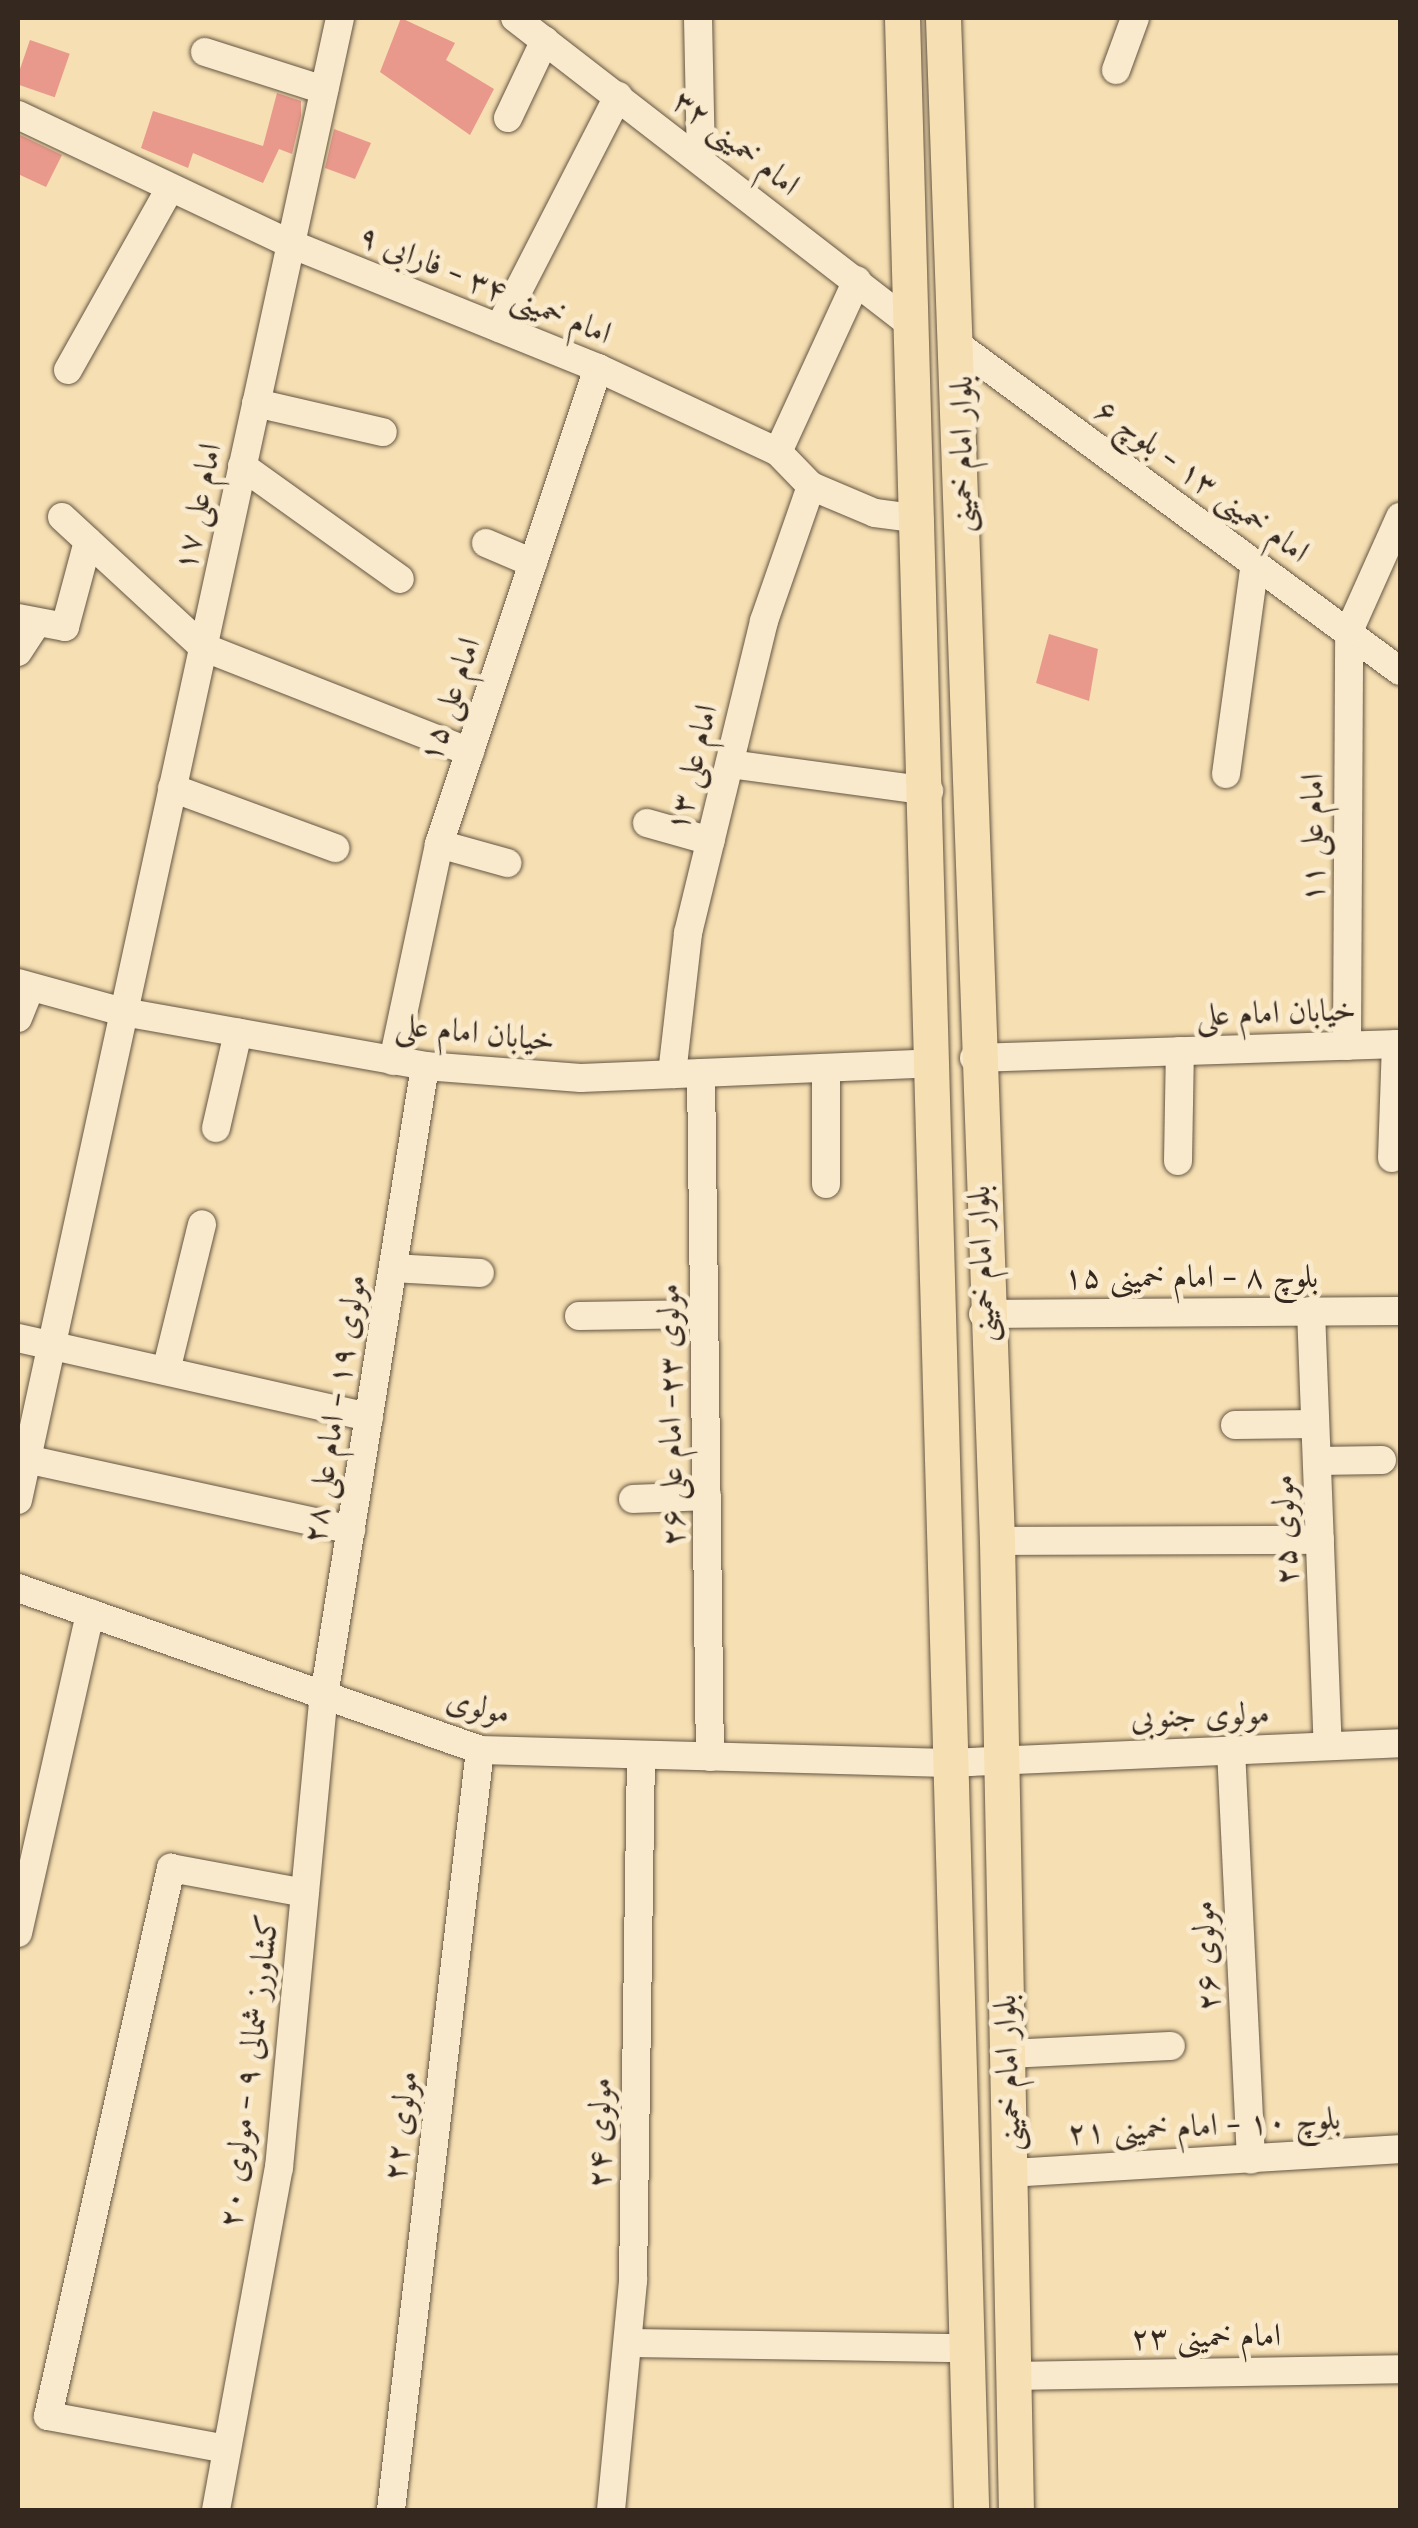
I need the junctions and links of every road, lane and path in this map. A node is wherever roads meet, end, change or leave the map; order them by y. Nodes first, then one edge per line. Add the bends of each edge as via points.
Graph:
1 (340, 18) edge
2 (516, 18) edge
3 (698, 18) edge
4 (902, 18) edge
5 (943, 18) edge
6 (1135, 18) edge
7 (545, 40) junction
8 (205, 52) dead end
9 (1116, 70) dead end
10 (324, 90) junction
11 (618, 96) junction
12 (18, 115) edge
13 (508, 118) dead end
14 (702, 160) junction
15 (170, 188) junction
16 (291, 244) junction
17 (857, 280) junction
18 (913, 326) junction
19 (499, 328) junction
20 (962, 348) junction
21 (598, 368) junction
22 (68, 370) dead end
23 (256, 403) junction
24 (383, 432) dead end
25 (778, 452) junction
26 (242, 466) junction
27 (811, 486) junction
28 (62, 517) dead end
29 (1400, 517) edge
30 (920, 519) junction
31 (88, 542) junction
32 (486, 542) dead end
33 (1255, 562) junction
34 (533, 563) junction
35 (400, 579) dead end
36 (27, 621) edge
37 (1349, 631) junction
38 (203, 647) junction
39 (18, 652) edge
40 (1400, 671) edge
41 (470, 752) junction
42 (730, 764) junction
43 (1226, 774) dead end
44 (172, 788) junction
45 (929, 792) junction
46 (646, 823) dead end
47 (711, 841) junction
48 (439, 844) junction
49 (336, 848) dead end
50 (506, 863) dead end
51 (23, 987) edge
52 (123, 1012) junction
53 (18, 1018) edge
54 (238, 1033) junction
55 (1398, 1044) edge
56 (1346, 1046) junction
57 (1180, 1051) junction
58 (974, 1058) junction
59 (393, 1061) junction
60 (934, 1064) junction
61 (425, 1066) junction
62 (826, 1068) junction
63 (701, 1073) junction
64 (672, 1074) junction
65 (216, 1128) dead end
66 (1392, 1158) dead end
67 (1178, 1161) dead end
68 (826, 1184) dead end
69 (202, 1224) dead end
70 (393, 1268) junction
71 (480, 1273) dead end
72 (1400, 1310) edge
73 (1311, 1311) junction
74 (704, 1314) junction
75 (982, 1314) junction
76 (579, 1316) dead end
77 (18, 1338) edge
78 (50, 1350) junction
79 (166, 1371) junction
80 (369, 1417) junction
81 (1315, 1424) junction
82 (1235, 1426) dead end
83 (26, 1459) junction
84 (1382, 1460) dead end
85 (1317, 1461) junction
86 (707, 1496) junction
87 (633, 1499) dead end
88 (18, 1500) edge
89 (351, 1530) junction
90 (1320, 1540) junction
91 (996, 1541) junction
92 (18, 1588) edge
93 (90, 1614) junction
94 (324, 1696) junction
95 (1400, 1743) edge
96 (1328, 1746) junction
97 (480, 1750) junction
98 (1231, 1750) junction
99 (641, 1755) junction
100 (710, 1756) junction
101 (1002, 1760) junction
102 (948, 1763) junction
103 (305, 1894) junction
104 (18, 1933) edge
105 (1171, 2046) dead end
106 (1007, 2054) junction
107 (1400, 2150) edge
108 (1251, 2160) junction
109 (1011, 2173) junction
110 (630, 2343) junction
111 (966, 2348) junction
112 (1400, 2369) edge
113 (1012, 2376) junction
114 (220, 2448) junction
115 (216, 2510) edge
116 (391, 2510) edge
117 (611, 2510) edge
118 (971, 2510) edge
119 (1016, 2510) edge

1 - 10 street, امام علی ۱۷
2 - 7 street, امام خمینی ۳۲
3 - 14 street
4 - 18 main road, بلوار امام خمینی
5 - 20 main road, بلوار امام خمینی
6 - 9 street
7 - 11 street, امام خمینی ۳۲
7 - 13 street
8 - 10 street
10 - 16 street, امام علی ۱۷
11 - 14 street, امام خمینی ۳۲
11 - 19 street
12 - 15 street, امام خمینی ۳۴ - فارابی ۹
14 - 17 street, امام خمینی ۳۲
15 - 16 street, امام خمینی ۳۴ - فارابی ۹
15 - 22 street
16 - 19 street, امام خمینی ۳۴ - فارابی ۹
16 - 23 street, امام علی ۱۷
17 - 18 street, امام خمینی ۳۲
17 - 25 street
18 - 30 main road, بلوار امام خمینی
19 - 21 street, امام خمینی ۳۴ - فارابی ۹
20 - 33 street, امام خمینی ۱۳ - بلوچ ۶
20 - 58 main road, بلوار امام خمینی
21 - 25 street, امام خمینی ۳۴ - فارابی ۹
21 - 34 street, امام علی ۱۵
23 - 24 street
23 - 26 street, امام علی ۱۷
25 - 27 street, امام خمینی ۳۴ - فارابی ۹
26 - 35 street
26 - 38 street, امام علی ۱۷
27 - 30 street, امام خمینی ۳۴ - فارابی ۹ via 875,513
27 - 42 street, امام علی ۱۳ via 764,621
28 - 31 street
29 - 37 street
30 - 45 main road, بلوار امام خمینی
31 - 36 street via 65,627
31 - 38 street
32 - 34 street
33 - 37 street, امام خمینی ۱۳ - بلوچ ۶
33 - 43 street
34 - 41 street, امام علی ۱۵
36 - 39 street
37 - 40 street, امام خمینی ۱۳ - بلوچ ۶
37 - 56 street, امام علی ۱۱
38 - 41 street
38 - 44 street, امام علی ۱۷
41 - 48 street, امام علی ۱۵
42 - 45 street
42 - 47 street, امام علی ۱۳
44 - 49 street
44 - 52 street, امام علی ۱۷
45 - 60 main road, بلوار امام خمینی
46 - 47 street
47 - 64 street, امام علی ۱۳ via 688,933
48 - 50 street
48 - 59 street, امام علی ۱۵
51 - 52 street, خیابان امام علی
51 - 53 street
52 - 54 street, خیابان امام علی
52 - 78 street, امام علی ۱۷
54 - 59 street, خیابان امام علی
54 - 65 street
55 - 56 street, خیابان امام علی
55 - 66 street
56 - 57 street, خیابان امام علی
57 - 58 street, خیابان امام علی
57 - 67 street
58 - 60 main road
58 - 75 main road, بلوار امام خمینی
59 - 61 street, خیابان امام علی
60 - 62 street, خیابان امام علی
60 - 102 main road, بلوار امام خمینی
61 - 64 street, خیابان امام علی
61 - 70 street, مولوی ۱۹ - امام علی ۲۸
62 - 63 street, خیابان امام علی
62 - 68 street
63 - 64 street, خیابان امام علی
63 - 74 street, مولوی ۲۳- امام علی ۲۶
69 - 79 street
70 - 71 street
70 - 80 street, مولوی ۱۹ - امام علی ۲۸
72 - 73 street, بلوچ ۸ - امام خمینی ۱۵
73 - 75 street, بلوچ ۸ - امام خمینی ۱۵
73 - 81 street, مولوی ۲۵
74 - 76 street
74 - 86 street, مولوی ۲۳- امام علی ۲۶
75 - 91 main road, بلوار امام خمینی
77 - 78 street
78 - 79 street
78 - 83 street, امام علی ۱۷
79 - 80 street
80 - 89 street, مولوی ۱۹ - امام علی ۲۸
81 - 82 street
81 - 85 street, مولوی ۲۵
83 - 88 street, امام علی ۱۷
83 - 89 street
84 - 85 street
85 - 90 street, مولوی ۲۵
86 - 87 street
86 - 100 street, مولوی ۲۳- امام علی ۲۶
89 - 94 street, مولوی ۱۹ - امام علی ۲۸
90 - 91 street
90 - 96 street, مولوی ۲۵
91 - 101 main road, بلوار امام خمینی
92 - 93 street, مولوی
93 - 94 street, مولوی
93 - 104 street
94 - 97 street, مولوی
94 - 103 street, کشاورز شمالی ۹ - مولوی ۲۰
95 - 96 street, مولوی جنوبی
96 - 98 street, مولوی جنوبی
97 - 99 street, مولوی
97 - 116 street, مولوی ۲۲
98 - 101 street, مولوی جنوبی
98 - 108 street, مولوی ۲۶
99 - 100 street, مولوی
99 - 110 street, مولوی ۲۴
100 - 102 street, مولوی
101 - 102 street, مولوی جنوبی
101 - 106 main road, بلوار امام خمینی
102 - 111 main road, بلوار امام خمینی
103 - 114 street, کشاورز شمالی ۹ - مولوی ۲۰ via 279,2168
103 - 114 street via 171,1868 48,2416
105 - 106 street
106 - 109 main road, بلوار امام خمینی
107 - 108 street, بلوچ ۱۰ - امام خمینی ۲۱
108 - 109 street, بلوچ ۱۰ - امام خمینی ۲۱
109 - 113 main road, بلوار امام خمینی
110 - 111 street
110 - 117 street, مولوی ۲۴
111 - 118 main road, بلوار امام خمینی
112 - 113 street, امام خمینی ۲۳
113 - 119 main road, بلوار امام خمینی
114 - 115 street, کشاورز شمالی ۹ - مولوی ۲۰

